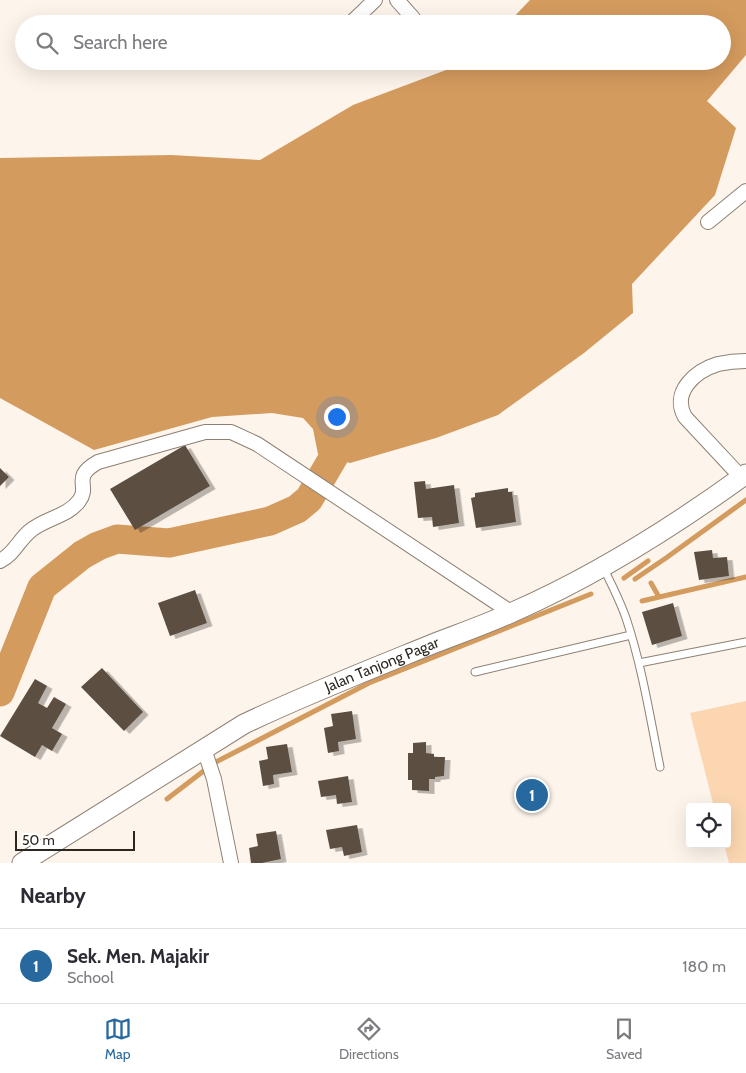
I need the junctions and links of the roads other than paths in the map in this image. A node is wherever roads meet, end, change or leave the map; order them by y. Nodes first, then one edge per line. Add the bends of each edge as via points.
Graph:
1 (375, 0) edge
2 (397, 0) edge
3 (359, 15) edge
4 (410, 15) edge
5 (746, 191) edge
6 (708, 222) dead end
7 (746, 361) edge
8 (743, 476) edge
9 (0, 561) edge
10 (603, 566) junction
11 (512, 613) junction
12 (631, 635) junction
13 (746, 642) edge
14 (639, 663) junction
15 (475, 672) dead end
16 (204, 749) junction
17 (660, 767) dead end
18 (22, 863) edge
19 (231, 863) edge

1 - 3 street
2 - 4 street
5 - 6 street
7 - 8 street via 732,361 701,372 682,392 680,402 685,417
8 - 10 main road, Jalan Tanjong Pagar via 686,516
9 - 11 street via 10,556 29,532 70,511 79,502 83,495 83,475 98,462 205,432 231,432 257,444
10 - 11 main road, Jalan Tanjong Pagar
10 - 12 lane
11 - 16 main road, Jalan Tanjong Pagar via 282,706 244,724
12 - 14 lane
12 - 15 lane
13 - 14 lane
14 - 17 lane
16 - 18 main road, Jalan Tanjong Pagar
16 - 19 street via 214,779

